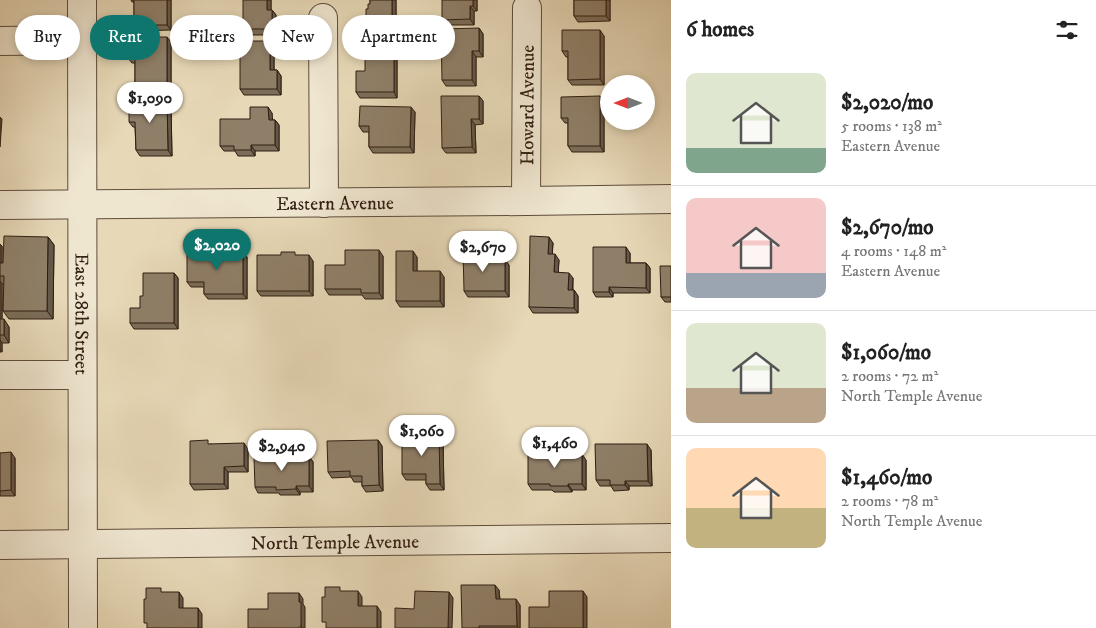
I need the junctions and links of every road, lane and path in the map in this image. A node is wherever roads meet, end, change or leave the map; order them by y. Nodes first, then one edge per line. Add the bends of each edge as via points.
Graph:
1 (82, 0) edge
2 (527, 8) dead end
3 (82, 40) junction
4 (0, 41) edge
5 (323, 60) edge
6 (671, 199) edge
7 (526, 201) junction
8 (324, 203) junction
9 (0, 205) edge
10 (82, 205) junction
11 (0, 376) edge
12 (82, 376) junction
13 (671, 538) edge
14 (0, 544) edge
15 (82, 544) junction
16 (83, 628) edge

1 - 3 street, East 28th Street
2 - 7 street, Howard Avenue
3 - 4 street
3 - 10 street, East 28th Street
5 - 8 street
6 - 7 street, Eastern Avenue
7 - 8 street, Eastern Avenue
8 - 10 street, Eastern Avenue
9 - 10 street, Eastern Avenue
10 - 12 street, East 28th Street
11 - 12 street
12 - 15 street, East 28th Street
13 - 15 street, North Temple Avenue
14 - 15 street, North Temple Avenue
15 - 16 street, East 28th Street

